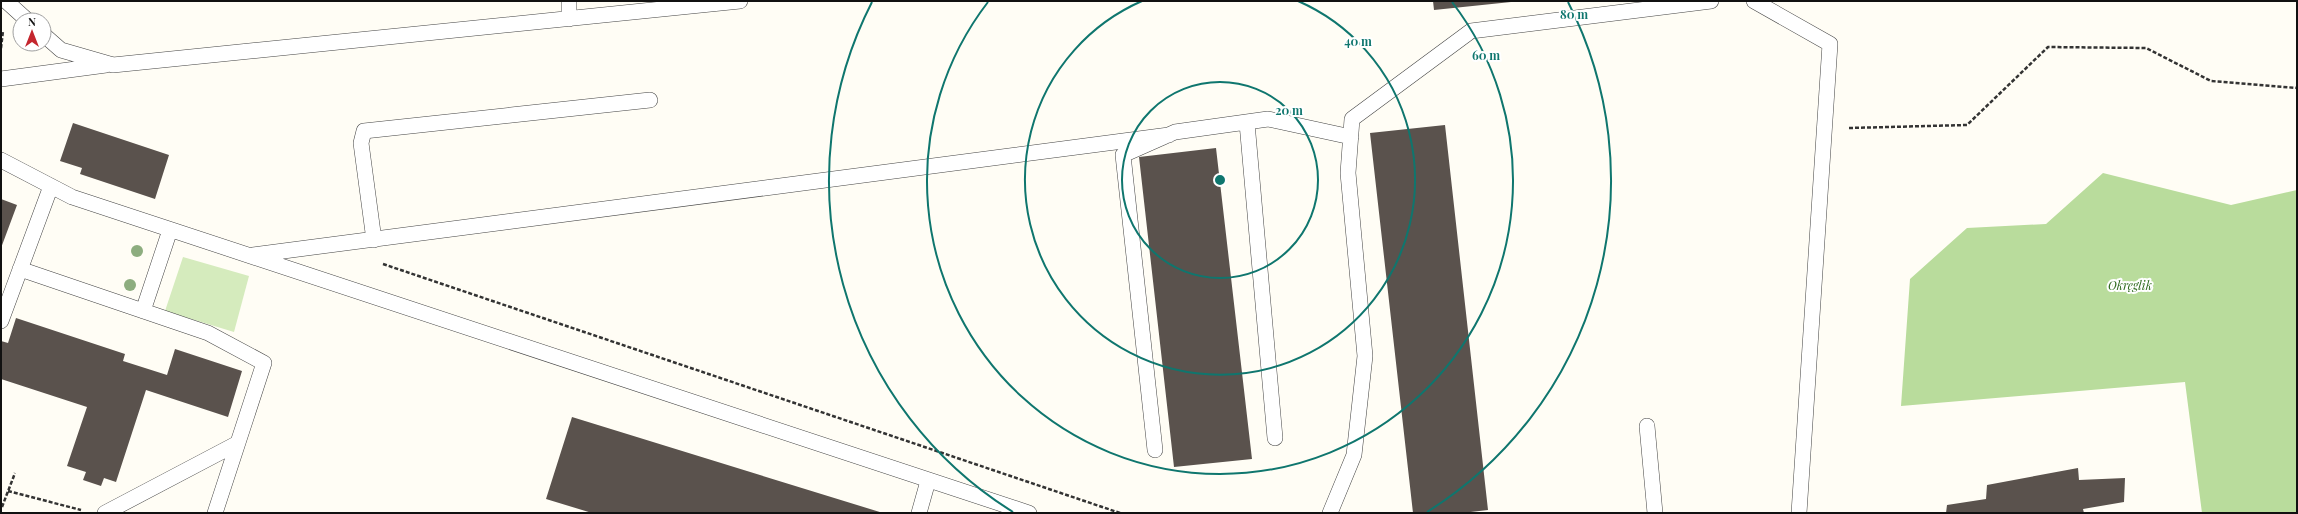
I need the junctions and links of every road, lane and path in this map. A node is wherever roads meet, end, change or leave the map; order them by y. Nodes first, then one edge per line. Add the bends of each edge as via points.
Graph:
1 (6, 1) edge
2 (569, 1) edge
3 (740, 1) edge
4 (1711, 1) edge
5 (1754, 1) edge
6 (18, 12) edge
7 (569, 19) junction
8 (52, 42) edge
9 (113, 65) junction
10 (1, 79) edge
11 (2297, 88) edge
12 (650, 100) dead end
13 (1247, 123) junction
14 (1825, 129) junction
15 (1168, 135) junction
16 (1351, 137) junction
17 (1, 160) edge
18 (50, 186) junction
19 (170, 230) junction
20 (374, 240) junction
21 (249, 256) junction
22 (380, 263) dead end
23 (20, 269) junction
24 (143, 311) junction
25 (1, 321) edge
26 (1647, 426) dead end
27 (1275, 438) dead end
28 (238, 443) junction
29 (1155, 450) dead end
30 (15, 473) dead end
31 (928, 481) junction
32 (8, 491) junction
33 (2, 508) dead end
34 (83, 511) dead end
35 (1024, 512) edge
36 (105, 513) edge
37 (216, 513) edge
38 (919, 513) edge
39 (1120, 513) edge
40 (1330, 513) edge
41 (1655, 513) edge
42 (1799, 513) edge

1 - 6 lane
2 - 7 lane
3 - 7 lane
4 - 16 lane via 1472,31 1352,119
5 - 14 lane via 1830,44
7 - 9 lane
8 - 9 lane via 61,50
9 - 10 lane
11 - 14 path via 2211,81 2146,48 2048,47 1967,125
12 - 20 lane via 364,131 361,143
13 - 15 lane
13 - 16 lane via 1268,119
13 - 27 lane
14 - 42 lane
15 - 20 lane
15 - 29 lane via 1123,155
16 - 40 lane via 1348,173 1365,356 1354,455
17 - 18 lane
18 - 19 lane via 72,197
18 - 23 lane
19 - 21 lane
19 - 24 lane
20 - 21 lane
21 - 31 lane
22 - 39 path
23 - 24 lane
23 - 25 lane
24 - 28 lane via 208,333 264,363
26 - 41 lane
28 - 36 lane
28 - 37 lane
30 - 32 path
31 - 35 lane
31 - 38 lane
32 - 33 path
32 - 34 path

